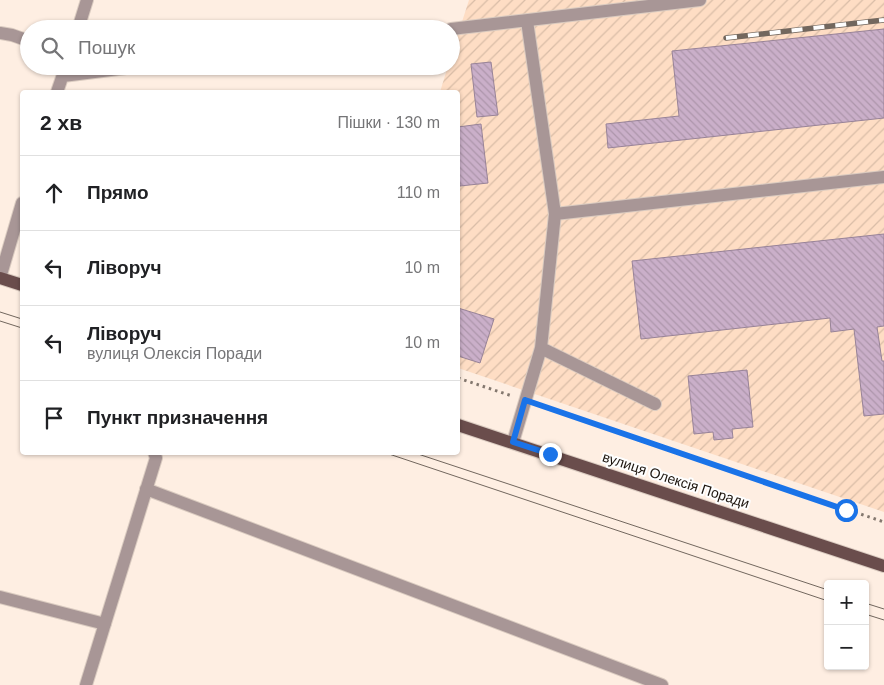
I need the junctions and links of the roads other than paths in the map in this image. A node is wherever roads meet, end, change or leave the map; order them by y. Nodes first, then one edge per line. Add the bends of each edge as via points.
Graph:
1 (87, 0) edge
2 (700, 0) edge
3 (81, 20) edge
4 (526, 20) junction
5 (460, 28) edge
6 (0, 33) edge
7 (20, 38) edge
8 (63, 75) edge
9 (59, 90) edge
10 (884, 177) edge
11 (20, 210) edge
12 (555, 214) junction
13 (0, 278) edge
14 (20, 284) edge
15 (541, 348) junction
16 (655, 404) dead end
17 (460, 426) edge
18 (513, 442) junction
19 (158, 455) edge
20 (146, 489) junction
21 (884, 566) edge
22 (0, 597) edge
23 (105, 624) junction
24 (86, 685) edge
25 (662, 685) edge

1 - 3 street
2 - 4 street
4 - 5 street
4 - 12 street
6 - 7 street
8 - 9 street
10 - 12 street
11 - 13 street
12 - 15 street
13 - 14 main road
15 - 16 street
15 - 18 street
17 - 18 main road, вулиця Олексія Поради
18 - 21 main road, вулиця Олексія Поради
19 - 20 street
20 - 23 street
20 - 25 street
22 - 23 street
23 - 24 street

